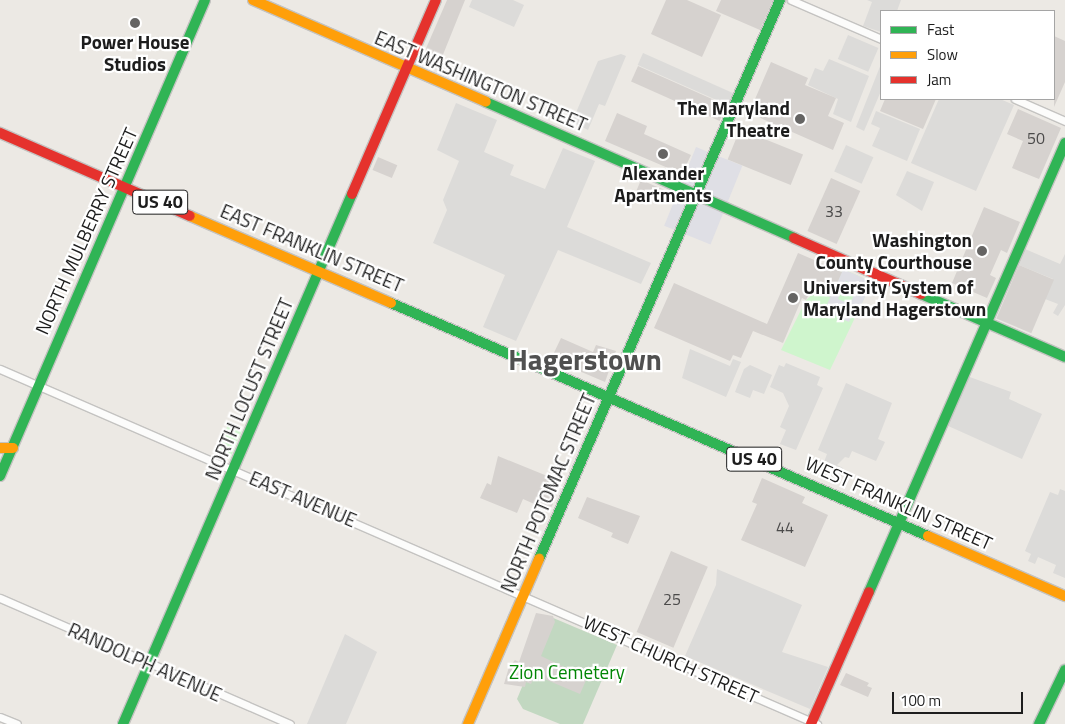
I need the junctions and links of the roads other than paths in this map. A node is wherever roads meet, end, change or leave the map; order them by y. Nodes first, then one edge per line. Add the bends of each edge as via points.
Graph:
1 (205, 0) edge
2 (253, 0) edge
3 (436, 0) edge
4 (780, 0) edge
5 (792, 0) edge
6 (880, 39) edge
7 (406, 68) junction
8 (1017, 100) edge
9 (1065, 121) edge
10 (0, 133) edge
11 (1065, 144) edge
12 (125, 187) junction
13 (694, 193) junction
14 (320, 270) junction
15 (986, 322) junction
16 (1065, 357) edge
17 (0, 369) edge
18 (38, 385) junction
19 (609, 396) junction
20 (0, 448) edge
21 (12, 448) junction
22 (234, 470) junction
23 (0, 476) edge
24 (899, 523) junction
25 (524, 594) junction
26 (1065, 596) edge
27 (0, 598) edge
28 (148, 665) junction
29 (1065, 670) edge
30 (0, 717) edge
31 (813, 723) edge
32 (17, 724) edge
33 (123, 724) edge
34 (290, 724) edge
35 (468, 724) edge
36 (1039, 724) edge

1 - 12 main road, NORTH MULBERRY STREET
2 - 7 main road, EAST WASHINGTON STREET
3 - 7 main road, NORTH LOCUST STREET
4 - 13 main road, NORTH POTOMAC STREET
5 - 6 street
7 - 13 main road, EAST WASHINGTON STREET
7 - 14 main road, NORTH LOCUST STREET
8 - 9 street
10 - 12 main road, EAST FRANKLIN STREET / US 40
11 - 15 main road
12 - 14 main road, EAST FRANKLIN STREET / US 40
12 - 18 main road, NORTH MULBERRY STREET
13 - 15 main road, EAST WASHINGTON STREET
13 - 19 main road, NORTH POTOMAC STREET
14 - 19 main road, EAST FRANKLIN STREET / US 40
14 - 22 main road, NORTH LOCUST STREET
15 - 16 main road, EAST WASHINGTON STREET
15 - 24 main road
17 - 18 street, EAST AVENUE
18 - 21 main road, NORTH MULBERRY STREET
18 - 22 street, EAST AVENUE
19 - 24 main road, WEST FRANKLIN STREET / US 40
19 - 25 main road, NORTH POTOMAC STREET
20 - 21 main road
21 - 23 main road, NORTH MULBERRY STREET
22 - 25 street, EAST AVENUE
22 - 28 main road, NORTH LOCUST STREET
24 - 26 main road, WEST FRANKLIN STREET / US 40
24 - 31 main road
25 - 31 street, WEST CHURCH STREET
25 - 35 main road, NORTH POTOMAC STREET
27 - 28 street, RANDOLPH AVENUE
28 - 33 main road, NORTH LOCUST STREET
28 - 34 street, RANDOLPH AVENUE
29 - 36 main road
30 - 32 street

